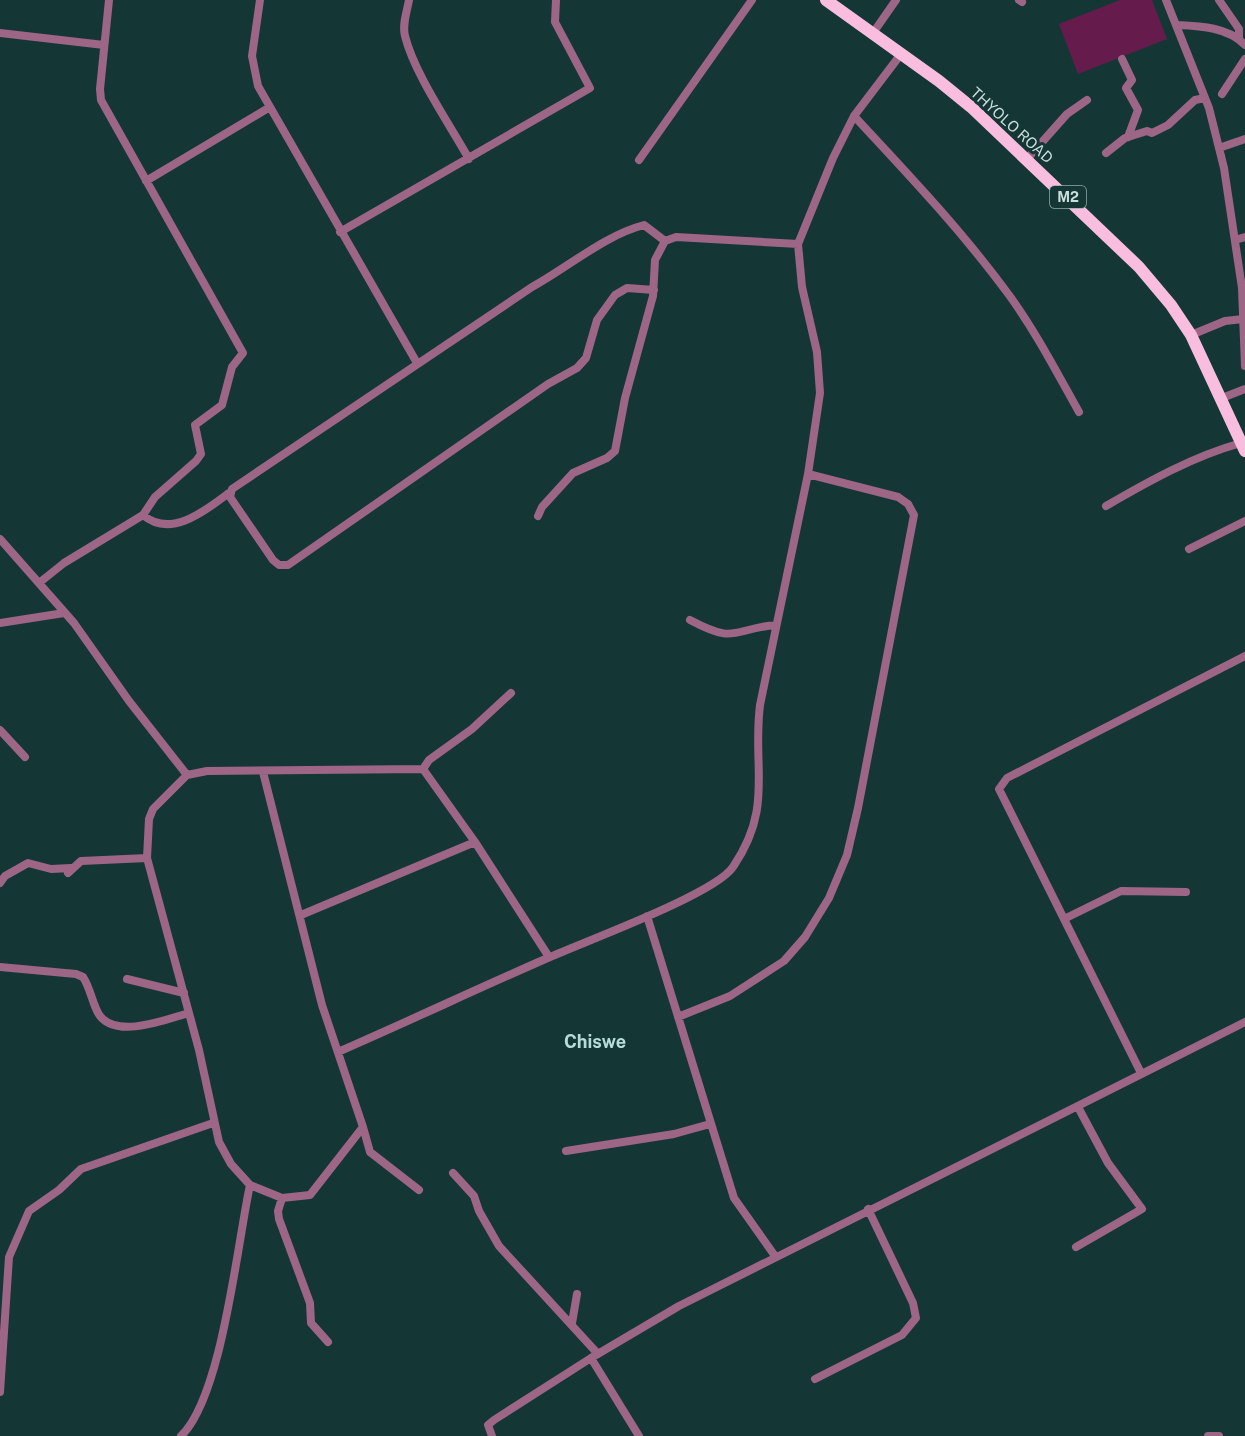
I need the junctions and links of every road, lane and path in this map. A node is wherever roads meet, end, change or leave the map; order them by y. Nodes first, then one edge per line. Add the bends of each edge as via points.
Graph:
1 (109, 0) edge
2 (260, 0) edge
3 (409, 0) edge
4 (556, 0) edge
5 (752, 0) edge
6 (826, 0) edge
7 (896, 0) edge
8 (1166, 0) edge
9 (1219, 0) edge
10 (1177, 25) junction
11 (0, 33) edge
12 (873, 33) junction
13 (1242, 42) edge
14 (104, 45) junction
15 (901, 54) junction
16 (1245, 58) edge
17 (1122, 59) dead end
18 (1222, 94) dead end
19 (1205, 98) junction
20 (1087, 100) dead end
21 (270, 107) junction
22 (854, 116) junction
23 (1128, 137) junction
24 (1245, 139) edge
25 (1219, 148) junction
26 (1106, 153) dead end
27 (470, 159) junction
28 (1027, 159) junction
29 (639, 160) dead end
30 (146, 181) junction
31 (340, 232) junction
32 (1245, 237) edge
33 (1235, 240) junction
34 (665, 241) junction
35 (798, 244) junction
36 (1244, 288) edge
37 (654, 290) junction
38 (1243, 319) junction
39 (1191, 335) junction
40 (417, 363) junction
41 (1245, 366) edge
42 (1245, 389) edge
43 (1222, 398) junction
44 (1079, 412) dead end
45 (1243, 447) edge
46 (808, 474) junction
47 (229, 493) junction
48 (1106, 506) dead end
49 (143, 515) junction
50 (538, 516) dead end
51 (1245, 521) edge
52 (0, 539) edge
53 (1189, 549) dead end
54 (39, 583) junction
55 (64, 613) junction
56 (690, 620) dead end
57 (0, 623) edge
58 (776, 625) junction
59 (1245, 656) edge
60 (511, 693) dead end
61 (0, 730) edge
62 (25, 757) dead end
63 (423, 770) junction
64 (263, 772) junction
65 (187, 775) junction
66 (475, 842) junction
67 (147, 858) junction
68 (0, 883) edge
69 (1186, 892) dead end
70 (301, 915) junction
71 (647, 916) junction
72 (1064, 919) junction
73 (549, 957) junction
74 (0, 968) edge
75 (127, 979) dead end
76 (184, 993) junction
77 (189, 1013) junction
78 (678, 1017) junction
79 (1245, 1022) edge
80 (338, 1052) junction
81 (1141, 1073) junction
82 (1078, 1107) junction
83 (213, 1123) junction
84 (710, 1124) junction
85 (363, 1127) junction
86 (566, 1151) dead end
87 (453, 1173) dead end
88 (250, 1185) junction
89 (419, 1190) dead end
90 (282, 1198) junction
91 (868, 1209) junction
92 (1076, 1247) dead end
93 (776, 1256) junction
94 (577, 1294) dead end
95 (572, 1323) junction
96 (328, 1342) dead end
97 (594, 1356) junction
98 (815, 1379) dead end
99 (0, 1392) edge
100 (181, 1436) edge
101 (492, 1436) edge
102 (639, 1436) edge
103 (1208, 1436) edge
104 (1219, 1436) edge

1 - 14 street
2 - 21 street via 253,67
3 - 27 street via 406,41
4 - 27 street via 555,22 590,88
5 - 29 street
6 - 12 highway, THYOLO ROAD / M2
7 - 12 street
8 - 10 street
9 - 13 street via 1239,29
10 - 13 street via 1211,28
10 - 19 street
11 - 14 street
12 - 15 highway, THYOLO ROAD / M2
14 - 30 street via 101,100
15 - 22 street
15 - 28 highway, THYOLO ROAD / M2 via 971,107
16 - 18 street
17 - 23 street via 1132,81 1126,88 1137,110
19 - 23 street via 1183,108 1168,125 1152,133
19 - 25 street
20 - 28 street via 1067,114
21 - 30 street
21 - 31 street
22 - 35 street
22 - 44 street via 932,199 992,272 1045,350
23 - 26 street
24 - 25 street
25 - 33 street
27 - 31 street
28 - 39 highway, THYOLO ROAD / M2 via 1139,267
30 - 49 street via 243,353 232,367 222,405 195,425 201,454 155,497
31 - 40 street
32 - 33 street
33 - 36 street
34 - 35 street via 676,237
34 - 37 street via 654,260
34 - 40 street via 644,225 586,252
35 - 46 street via 820,387
36 - 38 street
37 - 47 street via 627,288 615,295 597,320 586,358 577,368 548,384 288,565 273,560
37 - 50 street via 615,451 573,473
38 - 39 street via 1225,321
38 - 41 street
39 - 43 highway, THYOLO ROAD / M2
40 - 47 street
42 - 43 street
43 - 45 highway, THYOLO ROAD / M2
45 - 48 street via 1208,453
46 - 58 street
46 - 78 street via 898,497 914,515 847,855 819,916 784,961 730,996
47 - 49 street via 182,522 167,526
49 - 54 street via 64,563
51 - 53 street
52 - 54 street
54 - 55 street
55 - 57 street
55 - 65 street
56 - 58 street via 728,635
58 - 71 street via 757,729 760,805 745,845 723,880
59 - 72 street via 1044,758 1001,785 999,795
60 - 63 street via 472,729 429,760
61 - 62 street
63 - 64 street
63 - 66 street
64 - 65 street via 207,771
64 - 70 street
65 - 67 street via 153,809
66 - 70 street
66 - 73 street
67 - 68 street via 81,861 70,870 28,863
67 - 76 street
69 - 72 street via 1121,891
70 - 80 street via 322,1005
71 - 73 street
71 - 78 street
72 - 81 street
73 - 80 street
74 - 77 street via 83,977 99,1015 116,1025 146,1025
75 - 76 street
76 - 77 street
77 - 83 street
78 - 84 street
79 - 81 street
80 - 85 street
81 - 82 street
82 - 91 street
82 - 92 street via 1108,1163 1142,1209
83 - 88 street via 225,1153
83 - 99 street via 81,1169 29,1211 9,1257
84 - 86 street via 674,1134
84 - 93 street via 734,1198
85 - 89 street via 370,1152
85 - 90 street via 310,1195
87 - 95 street via 474,1196 499,1246
88 - 90 street
88 - 100 street via 209,1388 194,1420
90 - 96 street via 279,1219 310,1303 311,1323
91 - 93 street
91 - 98 street via 913,1303 916,1318 902,1335
93 - 97 street
94 - 95 street
95 - 97 street
97 - 101 street via 489,1422
97 - 102 street
103 - 104 street

